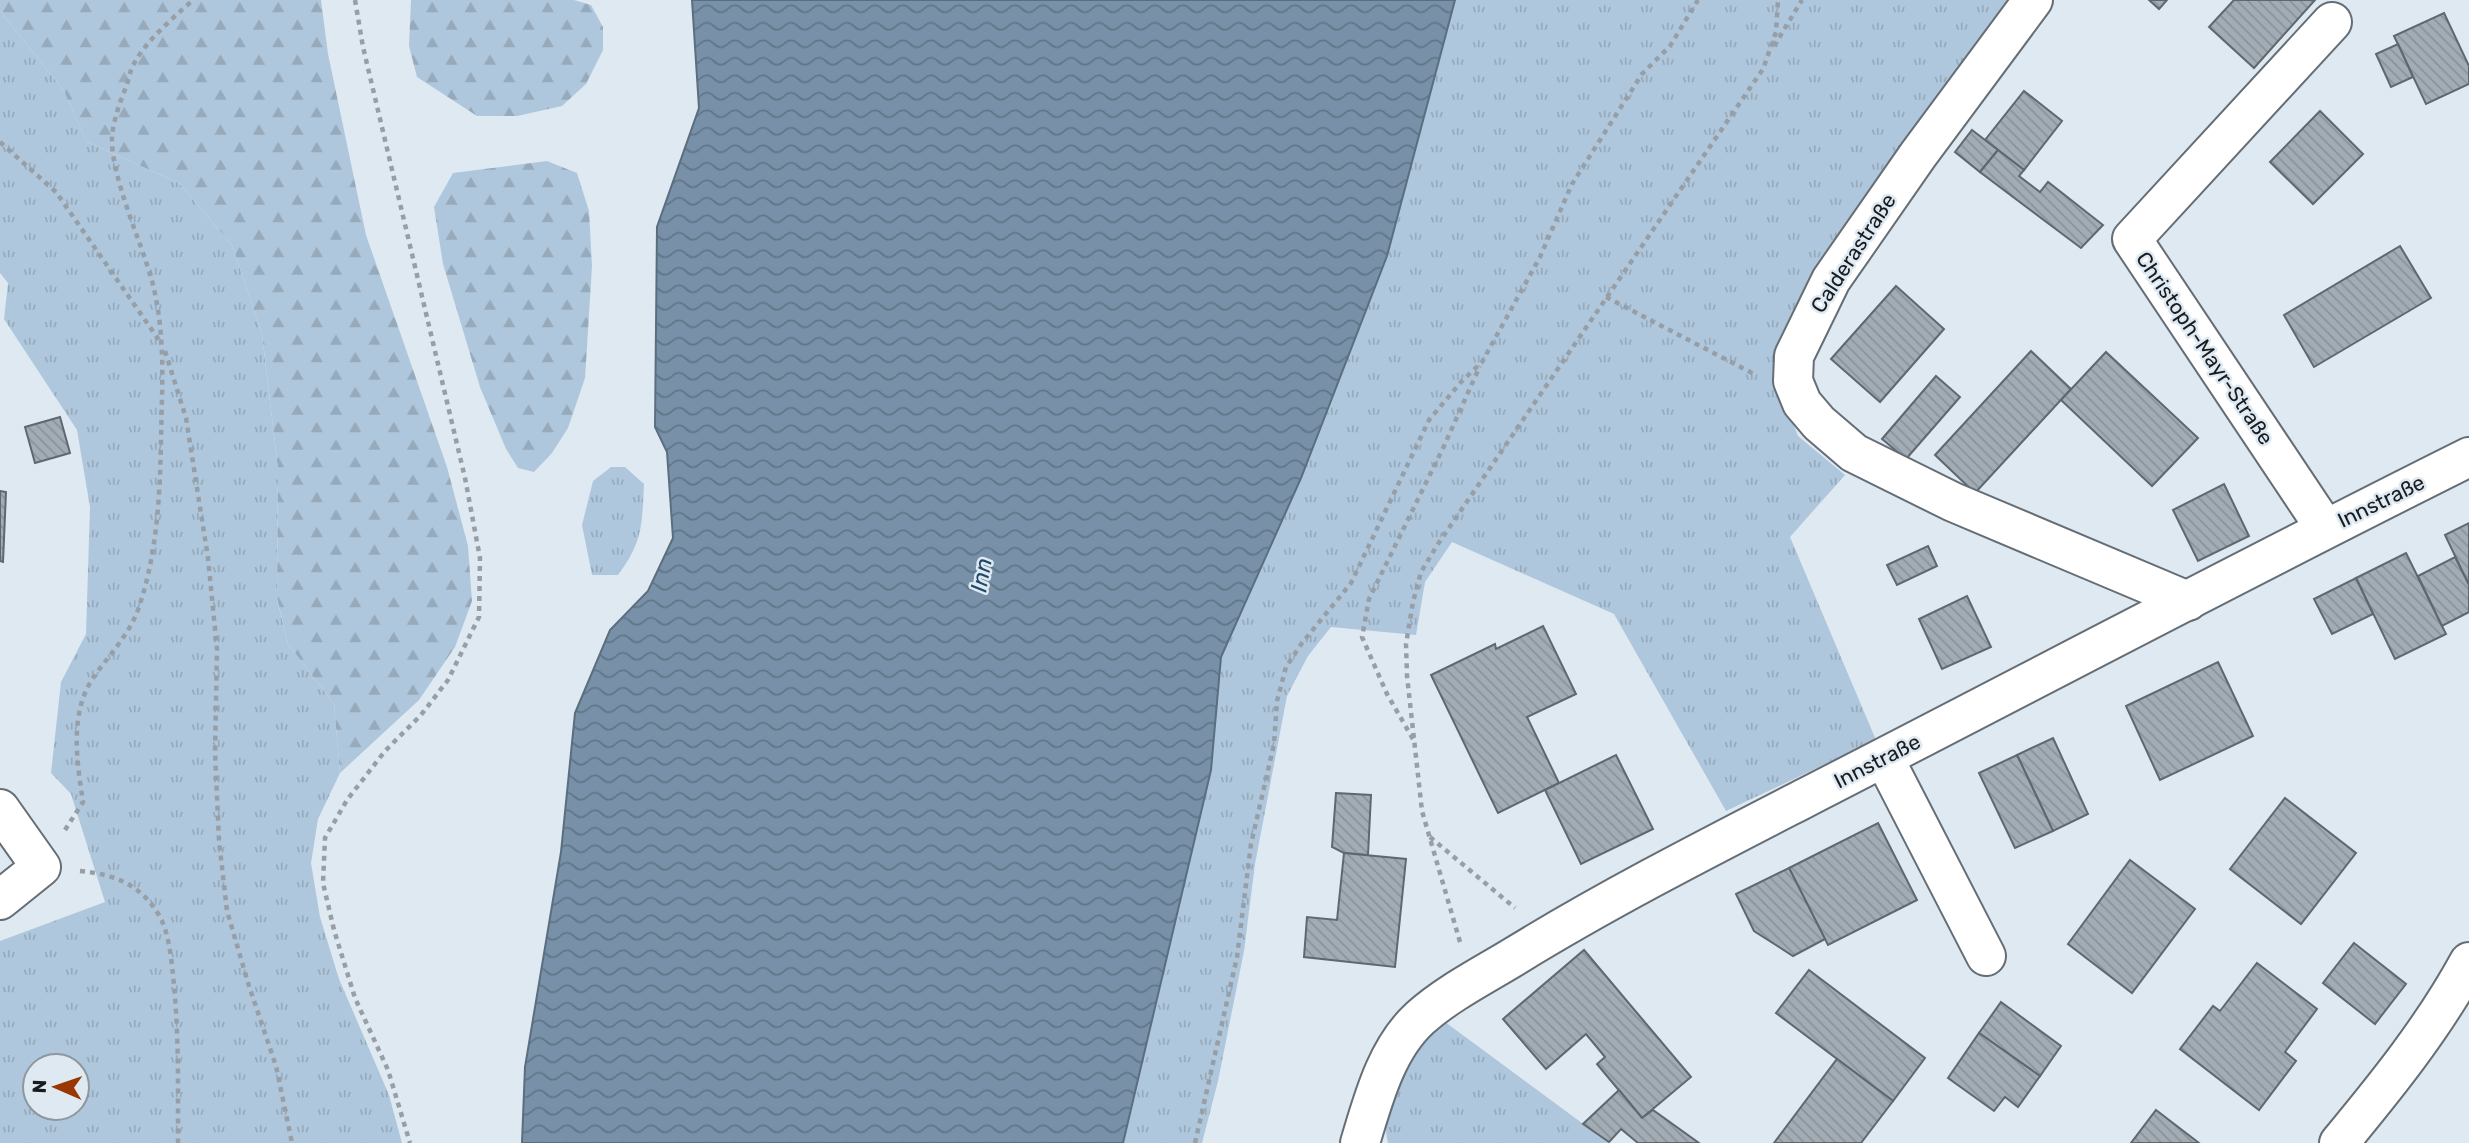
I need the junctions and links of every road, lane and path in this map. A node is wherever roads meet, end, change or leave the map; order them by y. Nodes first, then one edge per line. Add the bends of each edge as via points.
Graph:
1 (193, 0) edge
2 (355, 0) edge
3 (1698, 0) edge
4 (1778, 0) edge
5 (1801, 0) edge
6 (2033, 0) edge
7 (2333, 22) dead end
8 (1770, 52) junction
9 (0, 142) edge
10 (1606, 298) junction
11 (163, 346) junction
12 (1482, 362) junction
13 (1802, 402) junction
14 (2469, 457) edge
15 (2325, 528) junction
16 (2188, 601) junction
17 (1415, 743) junction
18 (1884, 758) junction
19 (0, 809) edge
20 (1429, 837) junction
21 (41, 867) junction
22 (0, 900) edge
23 (1548, 936) junction
24 (1986, 956) dead end
25 (2469, 962) edge
26 (1471, 983) junction
27 (178, 1143) edge
28 (292, 1143) edge
29 (410, 1143) edge
30 (1195, 1143) edge
31 (1360, 1143) edge
32 (2339, 1143) edge

1 - 11 path via 135,61 112,138 117,174 152,283
2 - 29 path via 480,558 480,617 448,680 347,800 325,838 323,883 334,930 355,998 388,1070
3 - 12 path via 1670,46 1642,74 1572,184 1540,257
4 - 8 path
5 - 8 path
6 - 13 street, Calderastraße via 1831,280 1794,356 1793,381
7 - 15 street, Christoph-Mayr-Straße via 2132,239
8 - 10 path via 1763,69
9 - 11 path via 56,192
10 - 13 path
10 - 17 path via 1421,572 1406,644
11 - 21 path via 155,547 138,610 91,681 83,705 77,727 77,761 83,802
11 - 28 path via 186,418 208,558 217,649 219,841 227,911 276,1066
12 - 17 path via 1369,599 1362,637
12 - 30 path via 1429,420 1351,583 1286,667 1277,701 1275,744 1251,844 1237,957
13 - 16 street, Calderastraße via 1854,453 1953,502
14 - 15 street, Innstraße
15 - 16 street, Innstraße
16 - 18 street, Innstraße
17 - 20 path
18 - 23 street, Innstraße
18 - 24 street
19 - 21 street
20 - 23 path
20 - 26 path
21 - 22 street
21 - 27 path via 122,879 137,889 160,917 170,951 178,1020
23 - 26 street, Innstraße
25 - 32 street via 2399,1070
26 - 31 street, Innstraße via 1419,1019 1397,1047 1383,1073

